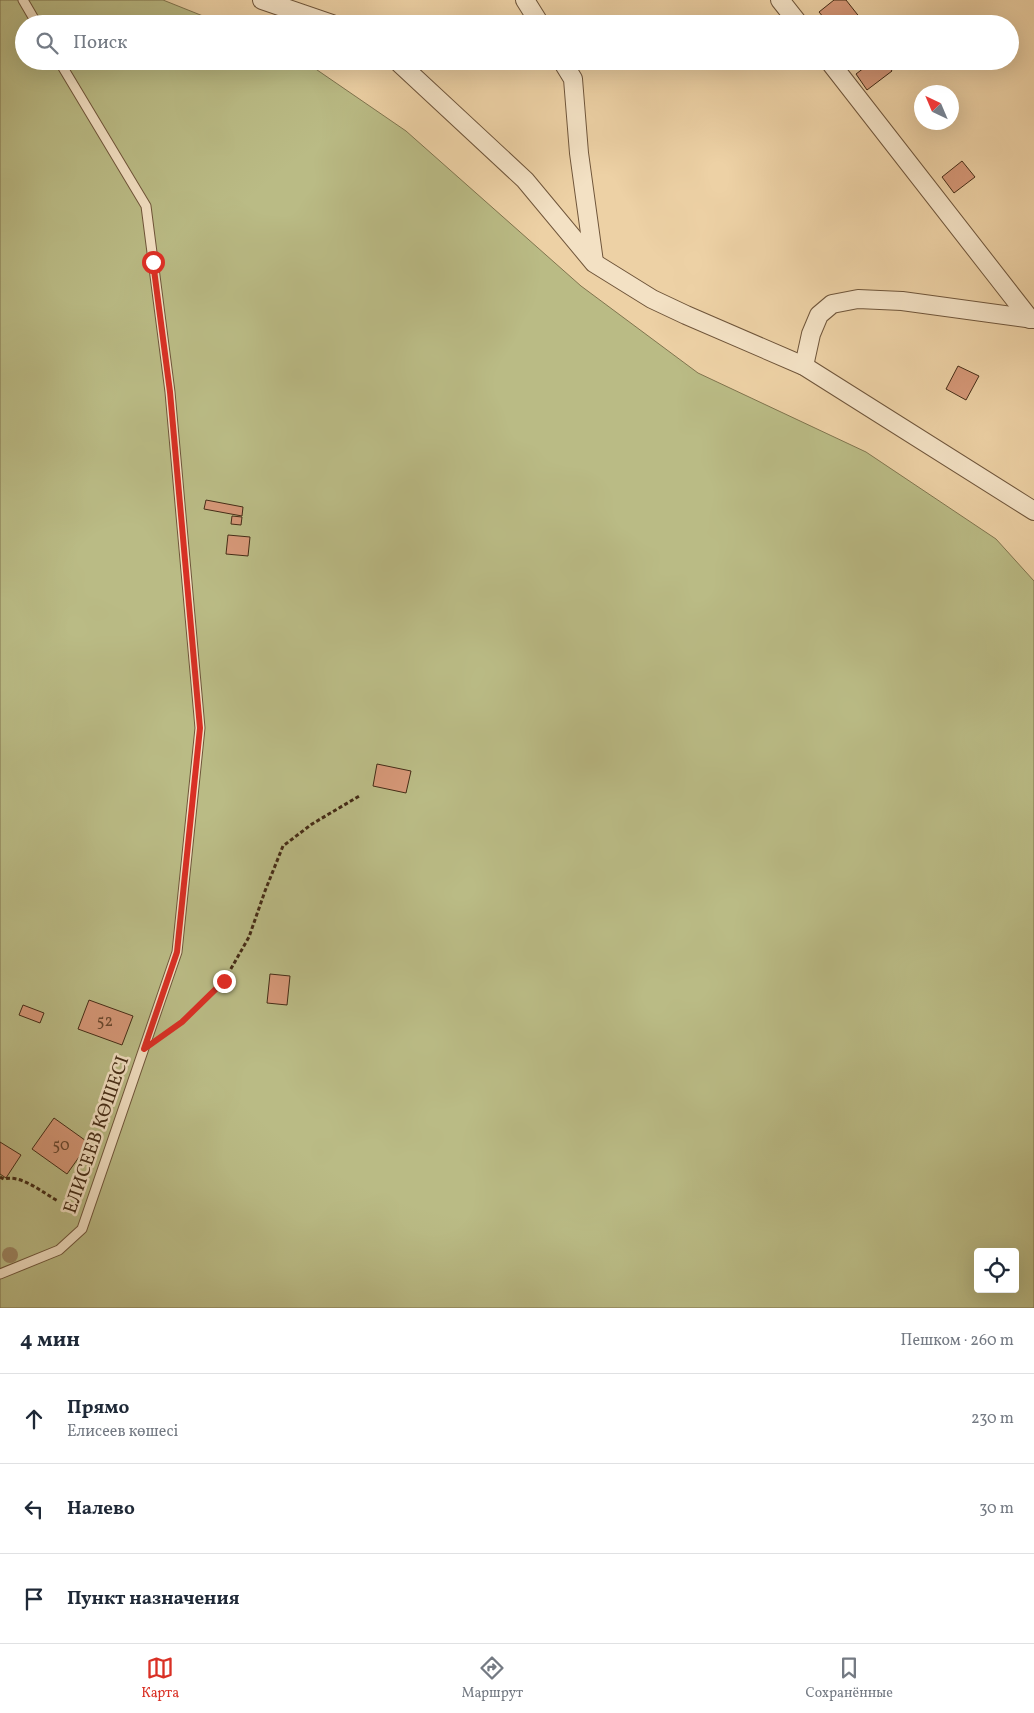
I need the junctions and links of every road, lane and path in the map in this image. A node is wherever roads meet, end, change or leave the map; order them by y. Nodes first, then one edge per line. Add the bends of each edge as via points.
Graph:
1 (23, 0) edge
2 (262, 0) edge
3 (525, 0) edge
4 (780, 0) edge
5 (32, 15) edge
6 (306, 15) edge
7 (534, 15) edge
8 (792, 15) edge
9 (64, 70) edge
10 (407, 70) edge
11 (568, 70) edge
12 (836, 70) edge
13 (594, 263) junction
14 (1032, 319) edge
15 (804, 366) junction
16 (1034, 511) edge
17 (361, 795) dead end
18 (144, 1049) junction
19 (0, 1177) edge
20 (58, 1201) dead end
21 (0, 1274) edge

1 - 5 lane
2 - 6 street
3 - 7 street
4 - 8 street
9 - 18 lane, ЕЛИСЕЕВ КӨШЕСІ via 146,206 170,392 200,728 177,952
10 - 13 street via 525,180
11 - 13 street via 573,79 578,153
12 - 14 street
13 - 15 street via 652,299
14 - 15 street via 902,301 858,299 832,304 819,315
15 - 16 street
17 - 18 path via 312,824 283,846 249,937 224,981 182,1022
18 - 21 lane, ЕЛИСЕЕВ КӨШЕСІ via 82,1229 59,1250
19 - 20 path via 25,1182

